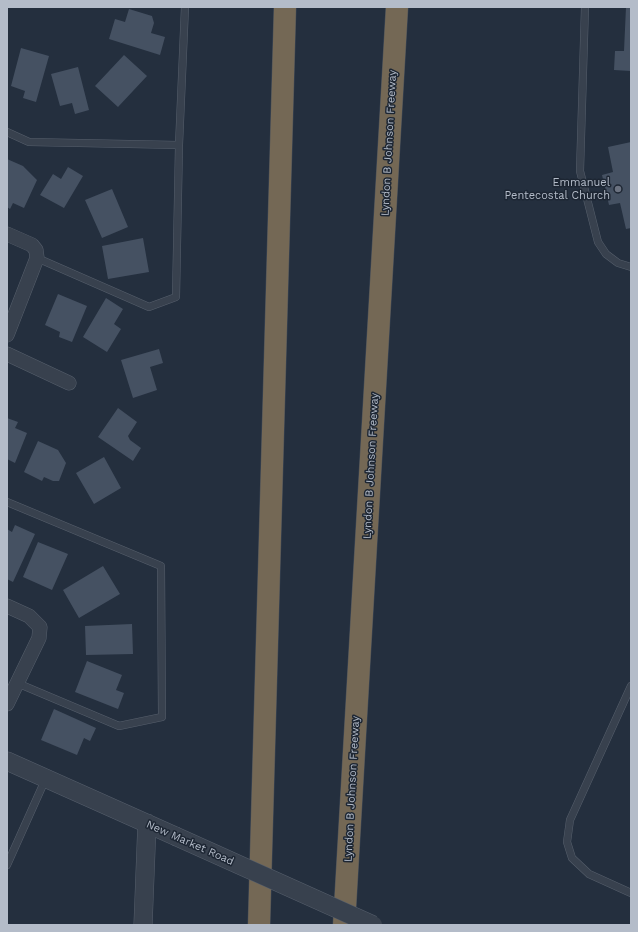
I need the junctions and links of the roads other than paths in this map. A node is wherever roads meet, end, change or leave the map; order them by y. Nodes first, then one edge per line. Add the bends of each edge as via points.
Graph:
1 (185, 7) edge
2 (285, 7) edge
3 (397, 7) edge
4 (585, 7) edge
5 (7, 132) edge
6 (179, 145) junction
7 (7, 234) edge
8 (37, 254) junction
9 (631, 266) edge
10 (7, 335) edge
11 (7, 354) edge
12 (68, 383) dead end
13 (7, 502) edge
14 (7, 606) edge
15 (17, 683) junction
16 (631, 686) edge
17 (7, 704) edge
18 (7, 761) edge
19 (46, 778) junction
20 (147, 823) junction
21 (7, 865) edge
22 (631, 893) edge
23 (143, 925) edge
24 (259, 925) edge
25 (344, 925) edge
26 (373, 925) edge

1 - 6 lane
2 - 24 highway
3 - 25 highway, Lyndon B Johnson Freeway
4 - 9 lane via 580,171 598,242 606,254 618,263
5 - 6 lane via 29,142
6 - 8 lane via 176,297 149,307
7 - 8 street via 32,245
8 - 10 street
11 - 12 street
13 - 15 lane via 161,566 162,717 119,726
14 - 15 street via 29,616 40,627 39,638
15 - 17 street
16 - 22 lane via 570,820 567,842 572,858 589,874
18 - 19 street, New Market Road
19 - 20 street, New Market Road
19 - 21 lane
20 - 23 street
20 - 26 street, New Market Road, bridge

